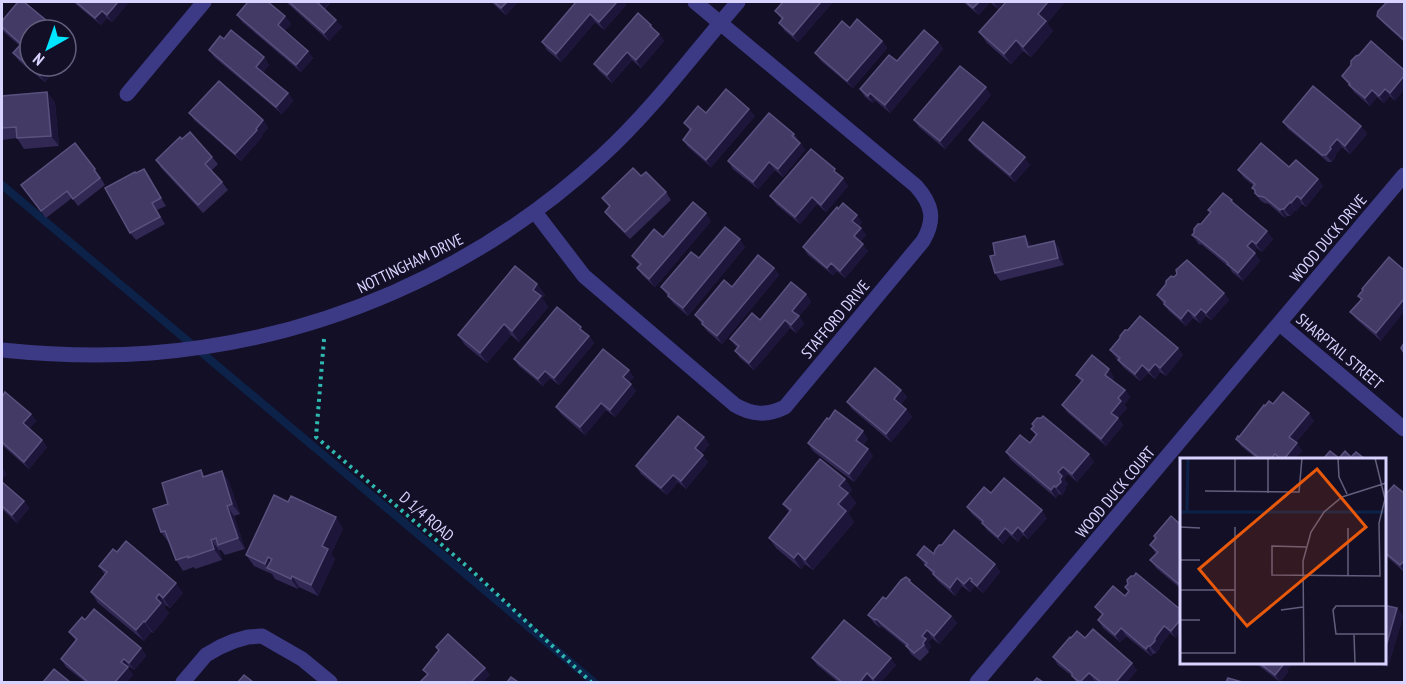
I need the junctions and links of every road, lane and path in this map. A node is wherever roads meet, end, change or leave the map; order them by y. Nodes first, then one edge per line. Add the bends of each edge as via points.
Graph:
1 (204, 2) edge
2 (695, 2) edge
3 (738, 2) edge
4 (720, 22) junction
5 (127, 94) dead end
6 (1404, 176) edge
7 (535, 212) junction
8 (1280, 324) junction
9 (324, 339) dead end
10 (2, 350) edge
11 (1404, 429) edge
12 (183, 682) edge
13 (330, 682) edge
14 (591, 682) edge
15 (977, 682) edge

1 - 5 street
2 - 4 street, STAFFORD DRIVE
3 - 4 street, NOTTINGHAM DRIVE
4 - 7 street, NOTTINGHAM DRIVE via 635,125
4 - 7 street, STAFFORD DRIVE via 915,186 924,195 931,215 923,241 785,407 766,414 735,405 584,276
6 - 8 street, WOOD DUCK DRIVE
7 - 10 street, NOTTINGHAM DRIVE via 493,241 411,285 295,328 202,348 150,354
8 - 11 street, SHARPTAIL STREET
8 - 15 street, WOOD DUCK COURT
9 - 14 path, D 1/4 ROAD via 316,436 470,569
12 - 13 street via 219,646 262,636 302,658

